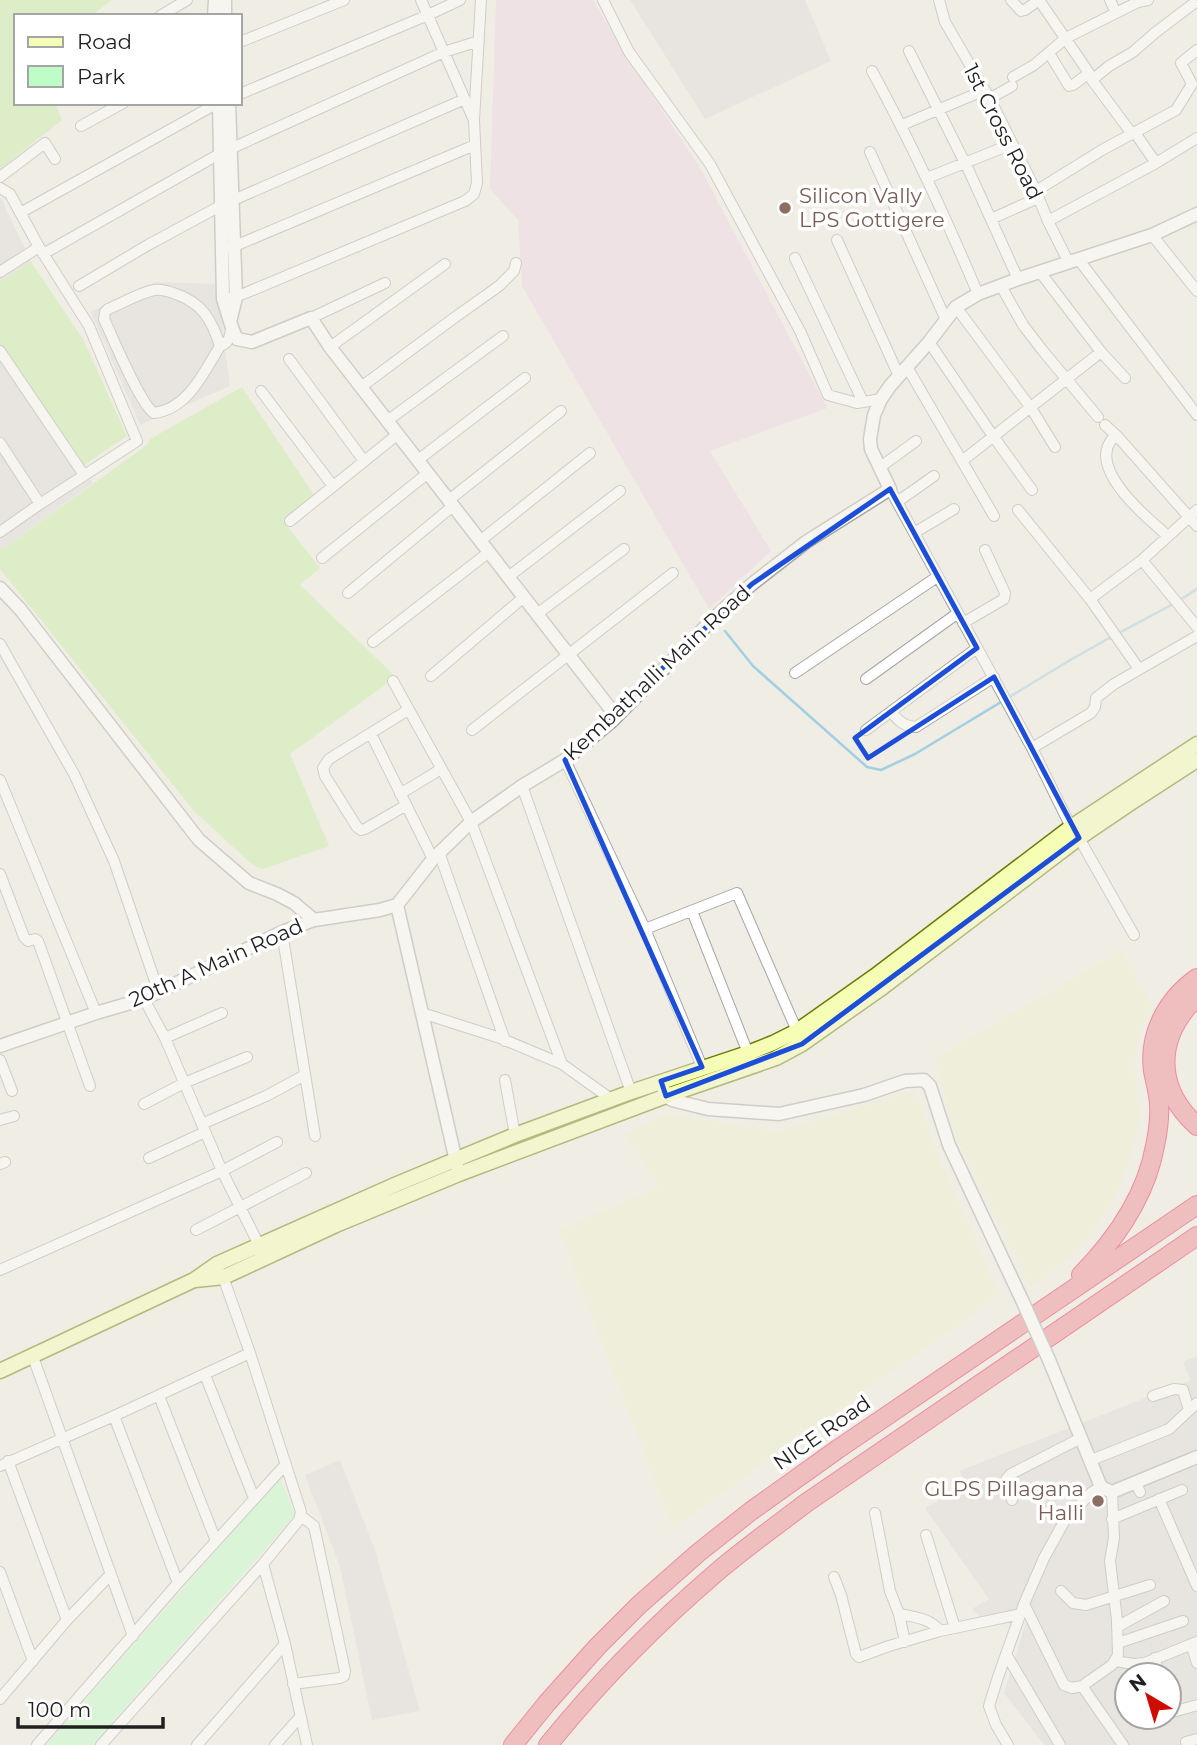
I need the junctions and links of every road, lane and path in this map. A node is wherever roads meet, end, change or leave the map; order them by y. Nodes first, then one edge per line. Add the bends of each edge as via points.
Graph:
1 (187, 0) edge
2 (344, 0) edge
3 (421, 0) edge
4 (460, 0) edge
5 (481, 0) edge
6 (603, 0) edge
7 (939, 0) edge
8 (1011, 0) edge
9 (1039, 0) edge
10 (1110, 0) edge
11 (1148, 0) edge
12 (1194, 5) edge
13 (1116, 13) junction
14 (163, 14) edge
15 (428, 15) junction
16 (1066, 38) junction
17 (242, 41) edge
18 (479, 41) junction
19 (1197, 50) edge
20 (444, 51) junction
21 (909, 51) dead end
22 (1049, 52) junction
23 (872, 71) dead end
24 (1091, 76) junction
25 (242, 93) edge
26 (987, 95) junction
27 (465, 99) junction
28 (118, 105) edge
29 (215, 105) edge
30 (219, 105) edge
31 (229, 105) edge
32 (938, 110) junction
33 (474, 120) junction
34 (902, 125) junction
35 (81, 126) dead end
36 (1134, 134) junction
37 (1197, 138) edge
38 (1012, 144) junction
39 (475, 145) junction
40 (226, 150) junction
41 (870, 152) dead end
42 (55, 159) dead end
43 (965, 163) junction
44 (1156, 163) junction
45 (0, 177) edge
46 (927, 178) junction
47 (0, 188) edge
48 (1037, 195) junction
49 (228, 203) junction
50 (20, 213) junction
51 (1197, 214) edge
52 (991, 219) junction
53 (1048, 221) junction
54 (1152, 235) junction
55 (837, 240) dead end
56 (229, 249) junction
57 (41, 250) junction
58 (795, 258) dead end
59 (1074, 262) junction
60 (516, 263) dead end
61 (445, 264) dead end
62 (0, 272) edge
63 (1040, 272) junction
64 (1018, 279) junction
65 (385, 283) dead end
66 (79, 285) dead end
67 (1001, 286) junction
68 (1197, 291) edge
69 (978, 294) junction
70 (230, 298) junction
71 (956, 307) junction
72 (311, 318) junction
73 (104, 319) junction
74 (946, 320) junction
75 (231, 323) junction
76 (89, 326) junction
77 (503, 336) dead end
78 (929, 342) junction
79 (220, 346) junction
80 (330, 347) junction
81 (0, 351) edge
82 (1101, 352) junction
83 (289, 359) dead end
84 (903, 372) junction
85 (1125, 377) dead end
86 (525, 378) dead end
87 (1067, 379) junction
88 (361, 387) junction
89 (261, 391) dead end
90 (881, 399) junction
91 (863, 402) junction
92 (1031, 408) junction
93 (561, 411) dead end
94 (1197, 415) edge
95 (387, 421) junction
96 (398, 434) junction
97 (993, 436) junction
98 (1118, 437) junction
99 (916, 441) dead end
100 (0, 443) edge
101 (1055, 447) dead end
102 (590, 453) dead end
103 (418, 460) junction
104 (365, 461) junction
105 (962, 461) junction
106 (879, 468) junction
107 (428, 473) junction
108 (84, 475) junction
109 (934, 476) dead end
110 (333, 486) junction
111 (890, 489) junction
112 (620, 491) dead end
113 (1032, 491) dead end
114 (897, 502) junction
115 (451, 503) junction
116 (40, 504) junction
117 (954, 509) dead end
118 (1018, 510) dead end
119 (1193, 513) edge
120 (994, 516) dead end
121 (290, 521) dead end
122 (1197, 526) edge
123 (0, 532) edge
124 (914, 533) junction
125 (1168, 536) junction
126 (480, 541) junction
127 (624, 549) dead end
128 (985, 550) dead end
129 (489, 552) junction
130 (322, 558) dead end
131 (1142, 559) junction
132 (673, 573) dead end
133 (508, 577) junction
134 (937, 577) junction
135 (0, 588) edge
136 (348, 593) dead end
137 (524, 597) junction
138 (1090, 599) junction
139 (958, 613) junction
140 (537, 614) junction
141 (963, 623) junction
142 (1197, 627) edge
143 (1197, 636) edge
144 (373, 642) dead end
145 (0, 644) edge
146 (977, 648) junction
147 (568, 654) junction
148 (1139, 669) junction
149 (795, 673) dead end
150 (431, 676) dead end
151 (994, 677) junction
152 (866, 679) dead end
153 (393, 681) dead end
154 (408, 710) junction
155 (891, 712) junction
156 (616, 716) junction
157 (472, 730) dead end
158 (866, 730) dead end
159 (370, 734) junction
160 (1197, 744) edge
161 (1032, 748) junction
162 (565, 760) junction
163 (1197, 760) edge
164 (441, 769) junction
165 (0, 780) edge
166 (522, 786) junction
167 (400, 794) junction
168 (405, 806) junction
169 (471, 822) junction
170 (1075, 832) junction
171 (436, 856) junction
172 (0, 874) edge
173 (397, 905) junction
174 (692, 911) junction
175 (314, 919) junction
176 (645, 929) junction
177 (282, 932) junction
178 (1134, 935) dead end
179 (1197, 978) edge
180 (159, 993) junction
181 (1197, 997) edge
182 (144, 999) junction
183 (96, 1013) junction
184 (222, 1013) dead end
185 (422, 1013) junction
186 (68, 1023) junction
187 (797, 1031) junction
188 (165, 1038) junction
189 (505, 1041) junction
190 (0, 1046) edge
191 (748, 1053) junction
192 (247, 1056) dead end
193 (0, 1060) edge
194 (562, 1064) junction
195 (702, 1067) junction
196 (305, 1075) junction
197 (505, 1080) dead end
198 (184, 1083) junction
199 (90, 1087) dead end
200 (663, 1088) junction
201 (12, 1091) dead end
202 (631, 1091) junction
203 (611, 1099) junction
204 (144, 1104) dead end
205 (14, 1116) dead end
206 (0, 1120) edge
207 (1197, 1126) edge
208 (204, 1128) junction
209 (515, 1135) junction
210 (315, 1136) dead end
211 (277, 1142) dead end
212 (149, 1158) dead end
213 (457, 1167) junction
214 (222, 1171) junction
215 (306, 1173) dead end
216 (1197, 1205) edge
217 (242, 1208) junction
218 (196, 1230) dead end
219 (1197, 1236) edge
220 (259, 1245) junction
221 (0, 1270) edge
222 (220, 1270) junction
223 (1054, 1302) junction
224 (250, 1353) junction
225 (33, 1357) junction
226 (0, 1371) edge
227 (205, 1375) junction
228 (159, 1395) junction
229 (1153, 1396) dead end
230 (1193, 1406) edge
231 (114, 1416) junction
232 (1081, 1438) junction
233 (61, 1439) junction
234 (1197, 1457) edge
235 (1089, 1461) junction
236 (4, 1464) edge
237 (286, 1464) junction
238 (1107, 1490) junction
239 (1182, 1490) dead end
240 (254, 1498) junction
241 (1159, 1499) junction
242 (1012, 1500) dead end
243 (875, 1513) dead end
244 (301, 1516) junction
245 (1112, 1518) junction
246 (926, 1535) dead end
247 (216, 1541) junction
248 (263, 1564) junction
249 (0, 1572) edge
250 (111, 1574) junction
251 (834, 1577) dead end
252 (178, 1583) junction
253 (1150, 1585) dead end
254 (1197, 1586) edge
255 (1061, 1591) dead end
256 (1114, 1596) junction
257 (1164, 1601) dead end
258 (1022, 1609) junction
259 (899, 1614) junction
260 (67, 1620) junction
261 (1183, 1621) dead end
262 (1117, 1627) junction
263 (955, 1628) junction
264 (940, 1631) junction
265 (133, 1636) junction
266 (905, 1642) junction
267 (1118, 1643) junction
268 (1194, 1643) edge
269 (285, 1644) junction
270 (1006, 1654) junction
271 (1154, 1658) junction
272 (33, 1661) junction
273 (1115, 1661) edge
274 (1149, 1661) edge
275 (1155, 1661) edge
276 (1197, 1663) edge
277 (1113, 1664) edge
278 (293, 1684) junction
279 (1082, 1686) junction
280 (0, 1699) edge
281 (300, 1717) junction
282 (37, 1745) edge
283 (101, 1745) edge
284 (197, 1745) edge
285 (275, 1745) edge
286 (307, 1745) edge
287 (513, 1745) edge
288 (548, 1745) edge
289 (1008, 1745) edge
290 (1060, 1745) edge
291 (1123, 1745) edge

1 - 14 street
2 - 17 street
3 - 15 street
4 - 15 street
5 - 18 street
6 - 91 street via 629,52 710,164 800,331 828,395
7 - 26 street, 1st Cross Road via 945,22
8 - 9 street via 1021,11
9 - 16 street
10 - 13 street
11 - 13 street
12 - 24 street via 1133,52
13 - 16 street
15 - 20 street
15 - 25 street
16 - 22 street
16 - 24 street
18 - 20 street
18 - 33 street
19 - 36 street via 1181,63 1192,84 1176,110
20 - 27 street
20 - 40 street
21 - 32 street
22 - 24 street via 1069,86
22 - 26 street via 1013,82
23 - 34 street
24 - 36 street
26 - 32 street
26 - 38 street, 1st Cross Road
27 - 33 street
27 - 49 street
28 - 35 street
29 - 50 street
30 - 40 street
31 - 40 street
32 - 34 street
32 - 43 street
33 - 39 street
34 - 46 street
36 - 44 street
36 - 48 street
37 - 44 street
38 - 43 street
38 - 48 street, 1st Cross Road
39 - 56 street
39 - 70 street via 478,183 466,201
40 - 49 street
40 - 57 street
41 - 74 street
42 - 45 street via 45,143
43 - 46 street
43 - 52 street
44 - 53 street
46 - 69 street
47 - 50 street via 10,194
48 - 52 street
48 - 53 street, 1st Cross Road
49 - 56 street
49 - 66 street
50 - 57 street
51 - 54 street
52 - 64 street
53 - 59 street, 1st Cross Road
54 - 59 street
54 - 68 street
55 - 84 street
56 - 70 street
57 - 62 street
57 - 76 street
58 - 91 street
59 - 63 street
59 - 94 street, 1st Cross Road
60 - 88 street via 499,286
61 - 80 street
63 - 64 street
63 - 82 street
64 - 67 street
65 - 72 street
67 - 69 street
67 - 87 street via 1023,325
69 - 71 street
70 - 75 street
71 - 74 street
71 - 92 street
72 - 75 street via 252,342 237,339
72 - 80 street
73 - 76 street
73 - 79 street via 108,309 163,289 202,310 214,326
73 - 79 street via 130,376 154,413 188,396
74 - 78 street
75 - 79 street via 229,340
76 - 108 street via 137,441
77 - 95 street
78 - 84 street
78 - 97 street
80 - 88 street
81 - 108 street
82 - 85 street
82 - 87 street
83 - 104 street
84 - 90 street
84 - 105 street
86 - 103 street
87 - 92 street
87 - 98 street
88 - 95 street
89 - 110 street
90 - 91 street
90 - 106 street via 870,439
92 - 97 street
92 - 101 street
93 - 115 street
95 - 96 street
96 - 103 street
96 - 104 street
97 - 105 street
97 - 113 street
98 - 119 street
98 - 125 street via 1108,443 1107,464 1125,496
99 - 106 street
100 - 116 street
102 - 126 street
103 - 107 street
104 - 110 street
105 - 120 street
106 - 111 street
107 - 115 street
107 - 130 street
108 - 116 street
109 - 114 street
110 - 121 street
111 - 114 street
111 - 156 street, Kembathalli Main Road via 806,542 752,584
112 - 133 street
114 - 124 street
115 - 126 street
115 - 136 street
116 - 123 street
117 - 124 street
118 - 138 street
119 - 122 street
119 - 125 street
124 - 134 street
125 - 131 street
126 - 129 street
127 - 140 street
128 - 141 street via 1004,599
129 - 133 street
129 - 144 street
131 - 138 street
131 - 142 street
132 - 147 street
133 - 137 street
134 - 139 street
134 - 149 street
135 - 175 street via 199,840 249,883 294,903
137 - 140 street
137 - 150 street
138 - 148 street
139 - 141 street
139 - 152 street
140 - 147 street
141 - 146 street
143 - 148 street
145 - 180 street via 74,774 108,848
146 - 151 street
146 - 155 street
147 - 156 street
147 - 157 street
148 - 161 street via 1100,694 1091,713
151 - 155 street via 916,727 900,722
151 - 161 street
153 - 154 street
154 - 159 street
154 - 164 street
155 - 158 street
156 - 162 street, Kembathalli Main Road
159 - 167 street
159 - 168 street via 329,759 323,768 325,776 360,830
160 - 170 main road
161 - 170 street
162 - 166 street, Kembathalli Main Road
162 - 176 street
163 - 170 main road
164 - 167 street
164 - 169 street
165 - 183 street
166 - 169 street, Kembathalli Main Road
166 - 202 street
167 - 168 street
168 - 171 street
169 - 171 street, Kembathalli Main Road
169 - 194 street
170 - 178 street
170 - 187 main road
170 - 200 main road via 941,944 802,1044 753,1067
171 - 173 street, Kembathalli Main Road
171 - 189 street
172 - 186 street via 25,939 37,941
173 - 175 street
173 - 185 street
174 - 176 street
174 - 187 street via 737,893
174 - 191 street
175 - 177 street, 20th A Main Road
176 - 195 street
177 - 180 street, 20th A Main Road
177 - 196 street
179 - 223 highway via 1170,1005 1157,1030 1153,1070 1158,1122 1141,1191 1101,1253
180 - 182 street, 20th A Main Road
181 - 207 highway via 1169,1035 1165,1060 1173,1096
182 - 183 street, 20th A Main Road
182 - 188 street
183 - 186 street, 20th A Main Road
184 - 188 street
185 - 189 street
185 - 213 street
186 - 190 street, 20th A Main Road
186 - 199 street
187 - 191 main road
188 - 198 street
189 - 194 street
191 - 195 main road
192 - 198 street
193 - 201 street
194 - 203 street
195 - 200 main road
196 - 208 street
196 - 210 street
197 - 209 street
198 - 204 street
198 - 208 street
200 - 202 main road
200 - 213 main road
200 - 232 street, bridge via 681,1102 779,1114 924,1080
202 - 203 main road
203 - 209 main road
205 - 206 street
208 - 212 street
208 - 214 street
209 - 213 main road
211 - 214 street
213 - 220 main road via 351,1203
213 - 222 main road via 337,1225
214 - 217 street
214 - 221 street
215 - 217 street
216 - 223 highway, NICE Road
217 - 218 street
217 - 220 street
219 - 288 highway via 748,1547 631,1651
220 - 222 main road
222 - 224 street
222 - 225 main road
223 - 287 highway, NICE Road via 810,1469 698,1553 597,1647
224 - 227 street
224 - 237 street
225 - 226 main road
225 - 233 street
227 - 228 street
227 - 240 street
228 - 231 street
228 - 247 street
229 - 230 street via 1183,1390
230 - 235 street via 1169,1429
231 - 233 street
231 - 252 street
232 - 235 street
232 - 242 street via 1011,1474 1006,1483
233 - 236 street
233 - 250 street
234 - 238 street via 1137,1487
235 - 238 street
236 - 260 street
237 - 240 street
237 - 244 street
238 - 245 street
238 - 258 street via 1092,1492 1065,1520
239 - 241 street
240 - 247 street
241 - 245 street
241 - 254 street
243 - 259 street
244 - 248 street
244 - 278 street via 314,1526 345,1671 340,1678
245 - 256 street
246 - 263 street
247 - 252 street
248 - 269 street
248 - 283 street
249 - 272 street
250 - 260 street
250 - 265 street
251 - 266 street via 859,1657
252 - 265 street
253 - 256 street
255 - 256 street via 1073,1603 1086,1605
256 - 262 street
257 - 262 street
258 - 263 street
258 - 270 street
258 - 279 street via 1064,1685
259 - 264 street via 928,1621
259 - 266 street
260 - 272 street
261 - 267 street
262 - 267 street
263 - 264 street
264 - 266 street
265 - 282 street
267 - 273 street
268 - 271 street
268 - 276 street
269 - 278 street
269 - 284 street
270 - 289 street via 989,1706
270 - 290 street
271 - 274 street
271 - 275 street
272 - 280 street
277 - 279 street
278 - 281 street
279 - 291 street
281 - 285 street
281 - 286 street

